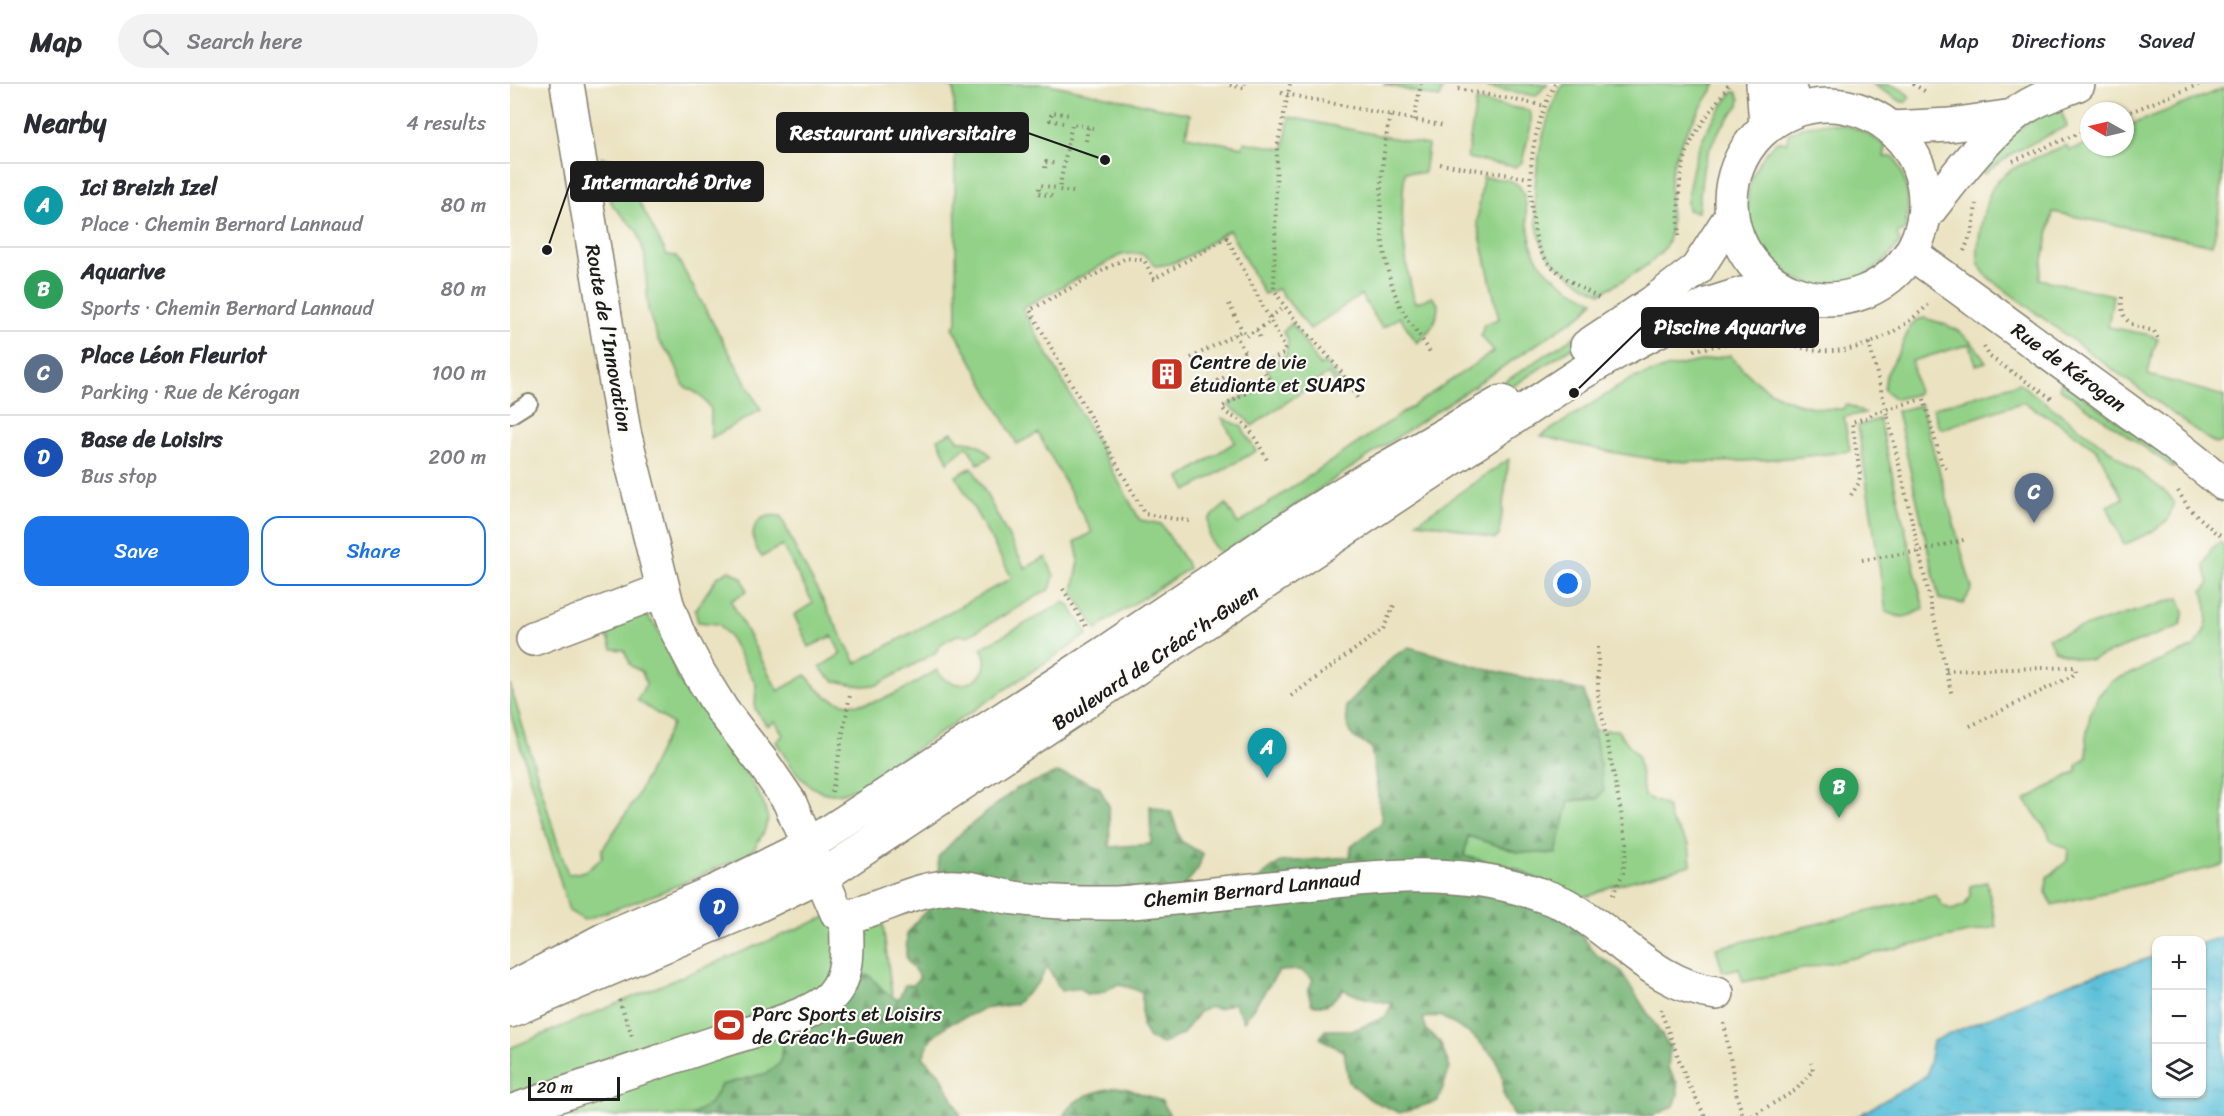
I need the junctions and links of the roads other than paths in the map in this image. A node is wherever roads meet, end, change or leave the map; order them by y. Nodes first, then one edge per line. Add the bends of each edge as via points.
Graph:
1 (567, 84) edge
2 (1763, 84) edge
3 (2078, 84) edge
4 (1829, 95) edge
5 (1792, 97) edge
6 (2013, 116) junction
7 (1766, 126) junction
8 (1891, 128) junction
9 (1731, 216) junction
10 (1924, 217) junction
11 (1911, 253) junction
12 (1788, 291) junction
13 (529, 403) dead end
14 (510, 415) edge
15 (2224, 484) edge
16 (1214, 579) junction
17 (663, 590) junction
18 (533, 639) dead end
19 (1031, 739) junction
20 (809, 845) junction
21 (820, 876) junction
22 (846, 916) junction
23 (510, 989) edge
24 (1717, 993) road end
25 (510, 1011) edge
26 (510, 1112) edge

1 - 17 street, Route de l'Innovation via 624,432
2 - 7 street
3 - 6 street
4 - 5 street via 1816,106
4 - 8 street
5 - 7 street
6 - 8 street
6 - 10 street
7 - 9 street via 1745,151 1737,168
8 - 10 street via 1908,147 1919,169 1925,193
9 - 12 street via 1740,245 1753,264
9 - 16 street, Boulevard de Créac'h-Gwen via 1697,269 1652,303 1488,411 1343,494
10 - 11 street
11 - 12 street via 1890,277 1852,296 1830,300
11 - 15 street, Rue de Kérogan
12 - 19 street, Boulevard de Créac'h-Gwen via 1742,294 1721,300 1578,375
13 - 14 lane
16 - 19 street via 1210,600 1042,714
16 - 20 street, Boulevard de Créac'h-Gwen
17 - 18 street
17 - 20 street, Route de l'Innovation via 687,653 722,710 789,801
19 - 21 street, Boulevard de Créac'h-Gwen
20 - 21 street
20 - 23 street, Boulevard de Créac'h-Gwen via 611,936
21 - 22 street via 833,907 839,915
21 - 25 street, Boulevard de Créac'h-Gwen
22 - 24 street, Chemin Bernard Lannaud via 946,887 1026,900 1117,903 1364,878 1459,878 1514,886 1566,905 1660,974 1688,987
22 - 26 street via 844,974 824,1002 774,1023

